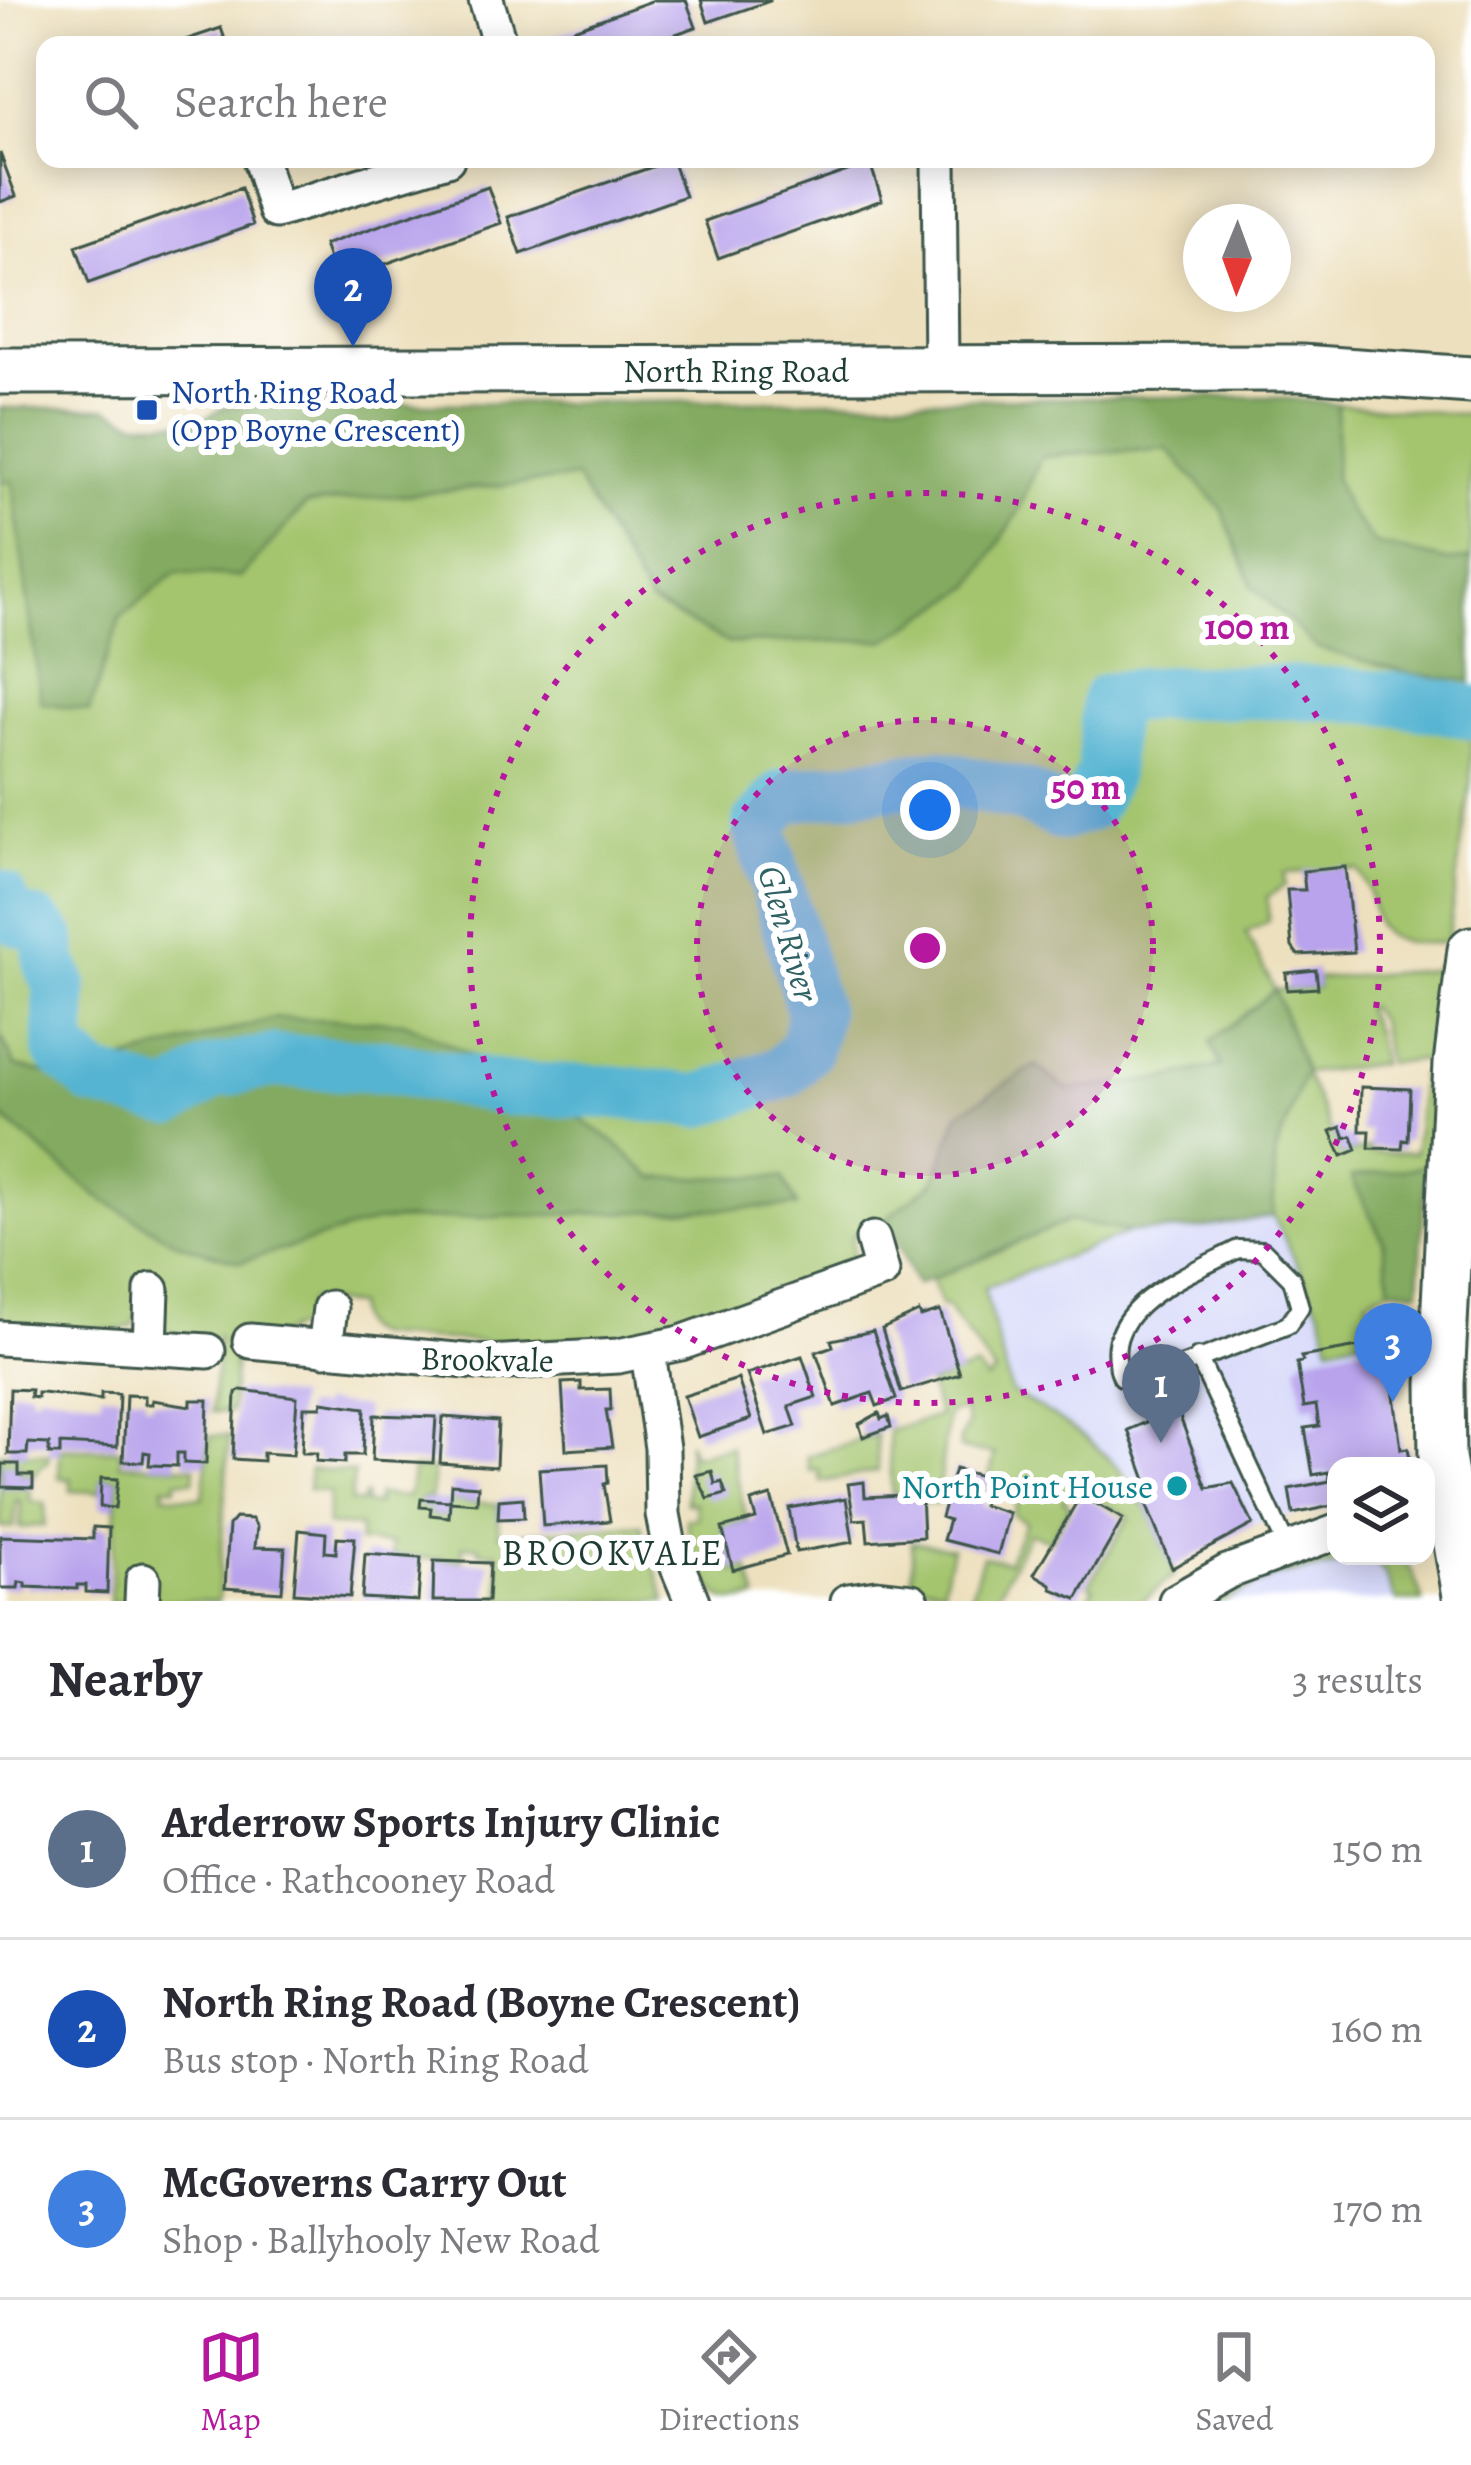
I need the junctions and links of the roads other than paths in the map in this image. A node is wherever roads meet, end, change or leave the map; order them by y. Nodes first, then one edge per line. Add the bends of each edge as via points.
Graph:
1 (486, 0) edge
2 (497, 36) edge
3 (263, 168) edge
4 (418, 168) edge
5 (939, 168) edge
6 (0, 370) edge
7 (941, 370) junction
8 (1471, 380) edge
9 (1471, 950) edge
10 (1468, 999) edge
11 (873, 1239) dead end
12 (152, 1290) dead end
13 (330, 1308) dead end
14 (0, 1338) edge
15 (250, 1341) dead end
16 (150, 1347) junction
17 (325, 1349) junction
18 (208, 1351) dead end
19 (648, 1353) junction
20 (1198, 1357) junction
21 (1449, 1526) edge
22 (1327, 1535) edge
23 (1287, 1547) junction
24 (692, 1601) edge
25 (848, 1601) edge
26 (912, 1601) edge
27 (1176, 1601) edge
28 (1467, 1601) edge

1 - 2 street
3 - 4 street via 276,212
5 - 7 street
6 - 7 main road, North Ring Road
7 - 8 main road, North Ring Road via 1301,368
9 - 10 main road
10 - 21 main road via 1456,1078 1442,1361
11 - 19 street, Brookvale via 882,1271
12 - 16 street
13 - 17 street
14 - 16 street
15 - 17 street, Brookvale
16 - 18 street
17 - 19 street, Brookvale via 488,1363
19 - 24 street via 663,1514
20 - 20 lane via 1152,1377 1122,1377 1114,1360 1126,1318 1168,1286 1238,1249 1263,1250 1292,1280 1296,1318
20 - 23 lane
21 - 28 main road
22 - 23 street
23 - 27 street
25 - 26 street

